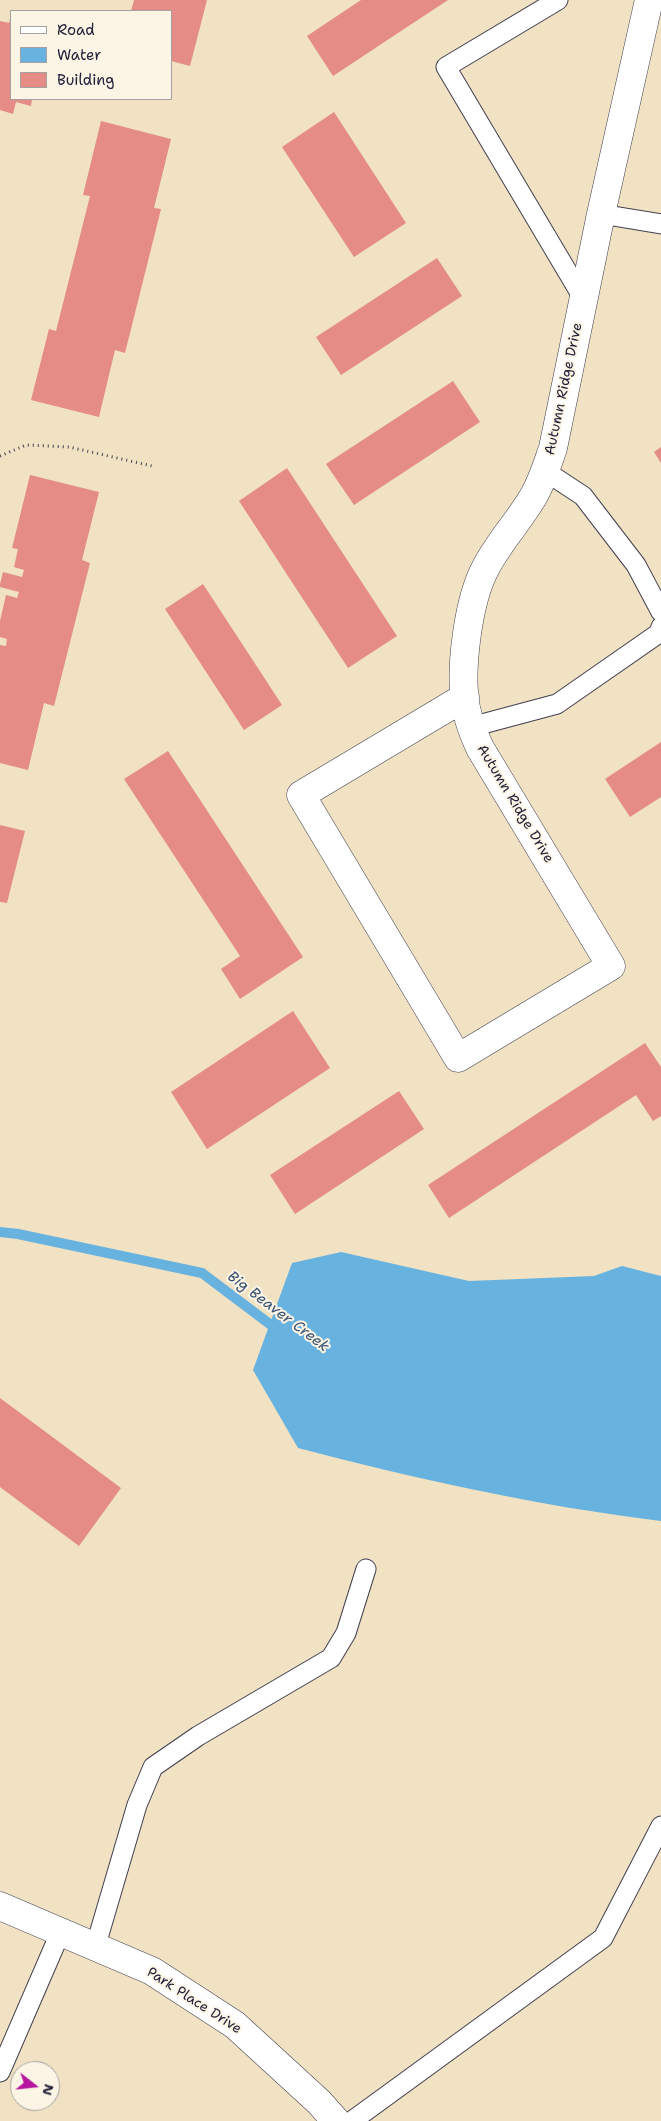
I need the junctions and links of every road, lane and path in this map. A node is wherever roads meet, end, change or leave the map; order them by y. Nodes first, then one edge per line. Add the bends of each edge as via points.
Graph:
1 (558, 0) edge
2 (649, 0) edge
3 (601, 214) junction
4 (661, 224) edge
5 (583, 298) junction
6 (0, 456) edge
7 (152, 466) dead end
8 (545, 471) junction
9 (661, 612) edge
10 (661, 627) edge
11 (465, 697) junction
12 (471, 727) junction
13 (366, 1569) dead end
14 (661, 1826) edge
15 (0, 1906) edge
16 (61, 1931) junction
17 (95, 1948) junction
18 (0, 2072) edge
19 (336, 2121) edge
20 (352, 2121) edge

1 - 5 lane via 446,67
2 - 3 street, Autumn Ridge Drive
3 - 4 lane
3 - 5 street, Autumn Ridge Drive
5 - 8 street, Autumn Ridge Drive via 553,448
6 - 7 path via 26,446 69,447
8 - 9 lane via 583,496 636,565
8 - 11 street, Autumn Ridge Drive via 533,497 486,567 476,591 470,614
10 - 12 lane via 659,633 558,704
11 - 12 street, Autumn Ridge Drive
11 - 12 street, Autumn Ridge Drive via 301,795 458,1058 611,966 480,748
13 - 17 lane via 346,1633 331,1658 198,1736 153,1767 137,1806
14 - 20 lane via 603,1938
15 - 16 street, Park Place Drive
16 - 17 street, Park Place Drive
16 - 18 lane
17 - 19 street, Park Place Drive via 152,1971 235,2025

